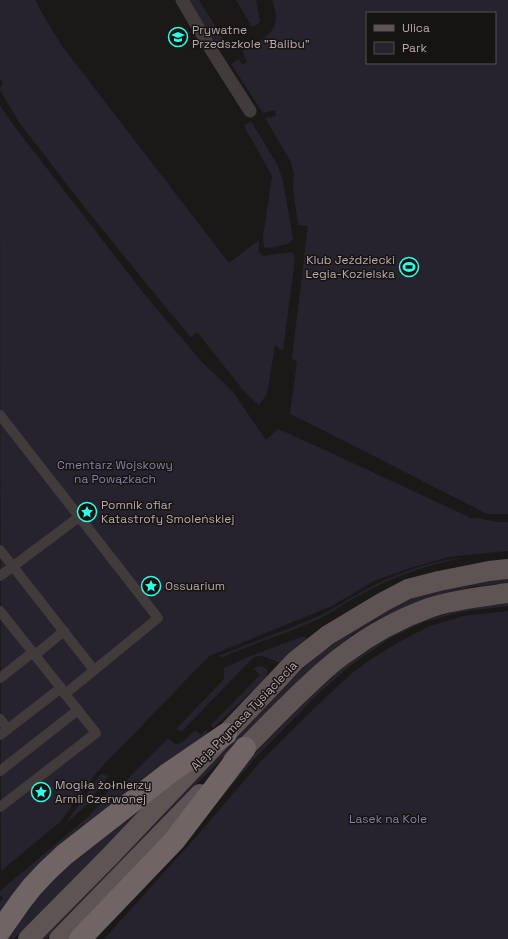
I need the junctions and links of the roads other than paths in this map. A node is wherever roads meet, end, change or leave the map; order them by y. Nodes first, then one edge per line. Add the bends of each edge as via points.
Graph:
1 (182, 0) edge
2 (250, 111) dead end
3 (0, 415) edge
4 (79, 517) junction
5 (0, 550) edge
6 (13, 566) junction
7 (508, 569) edge
8 (0, 576) edge
9 (508, 593) edge
10 (2, 617) edge
11 (64, 631) junction
12 (34, 654) junction
13 (94, 670) junction
14 (0, 678) edge
15 (63, 691) junction
16 (78, 710) junction
17 (0, 719) edge
18 (4, 732) edge
19 (226, 734) junction
20 (245, 748) junction
21 (0, 770) edge
22 (0, 808) edge
23 (0, 931) edge
24 (28, 939) edge
25 (59, 939) edge
26 (80, 939) edge

1 - 2 street
3 - 4 street
4 - 6 street
4 - 13 street via 158,618
5 - 6 street
6 - 8 street
6 - 11 street
7 - 19 main road, Aleja Prymasa Tysiąclecia via 408,589 382,602 328,635 295,661
9 - 20 main road, Aleja Prymasa Tysiąclecia via 453,601 429,608 380,630 325,669
10 - 12 street
11 - 12 street
11 - 13 street
12 - 14 street
12 - 15 street
13 - 15 street
15 - 16 street
15 - 18 street
16 - 21 street
16 - 22 street via 96,733
17 - 18 street
19 - 23 highway via 169,772 64,855 32,887
19 - 24 main road, Aleja Prymasa Tysiąclecia
20 - 25 main road, Aleja Prymasa Tysiąclecia
20 - 26 highway via 174,842

